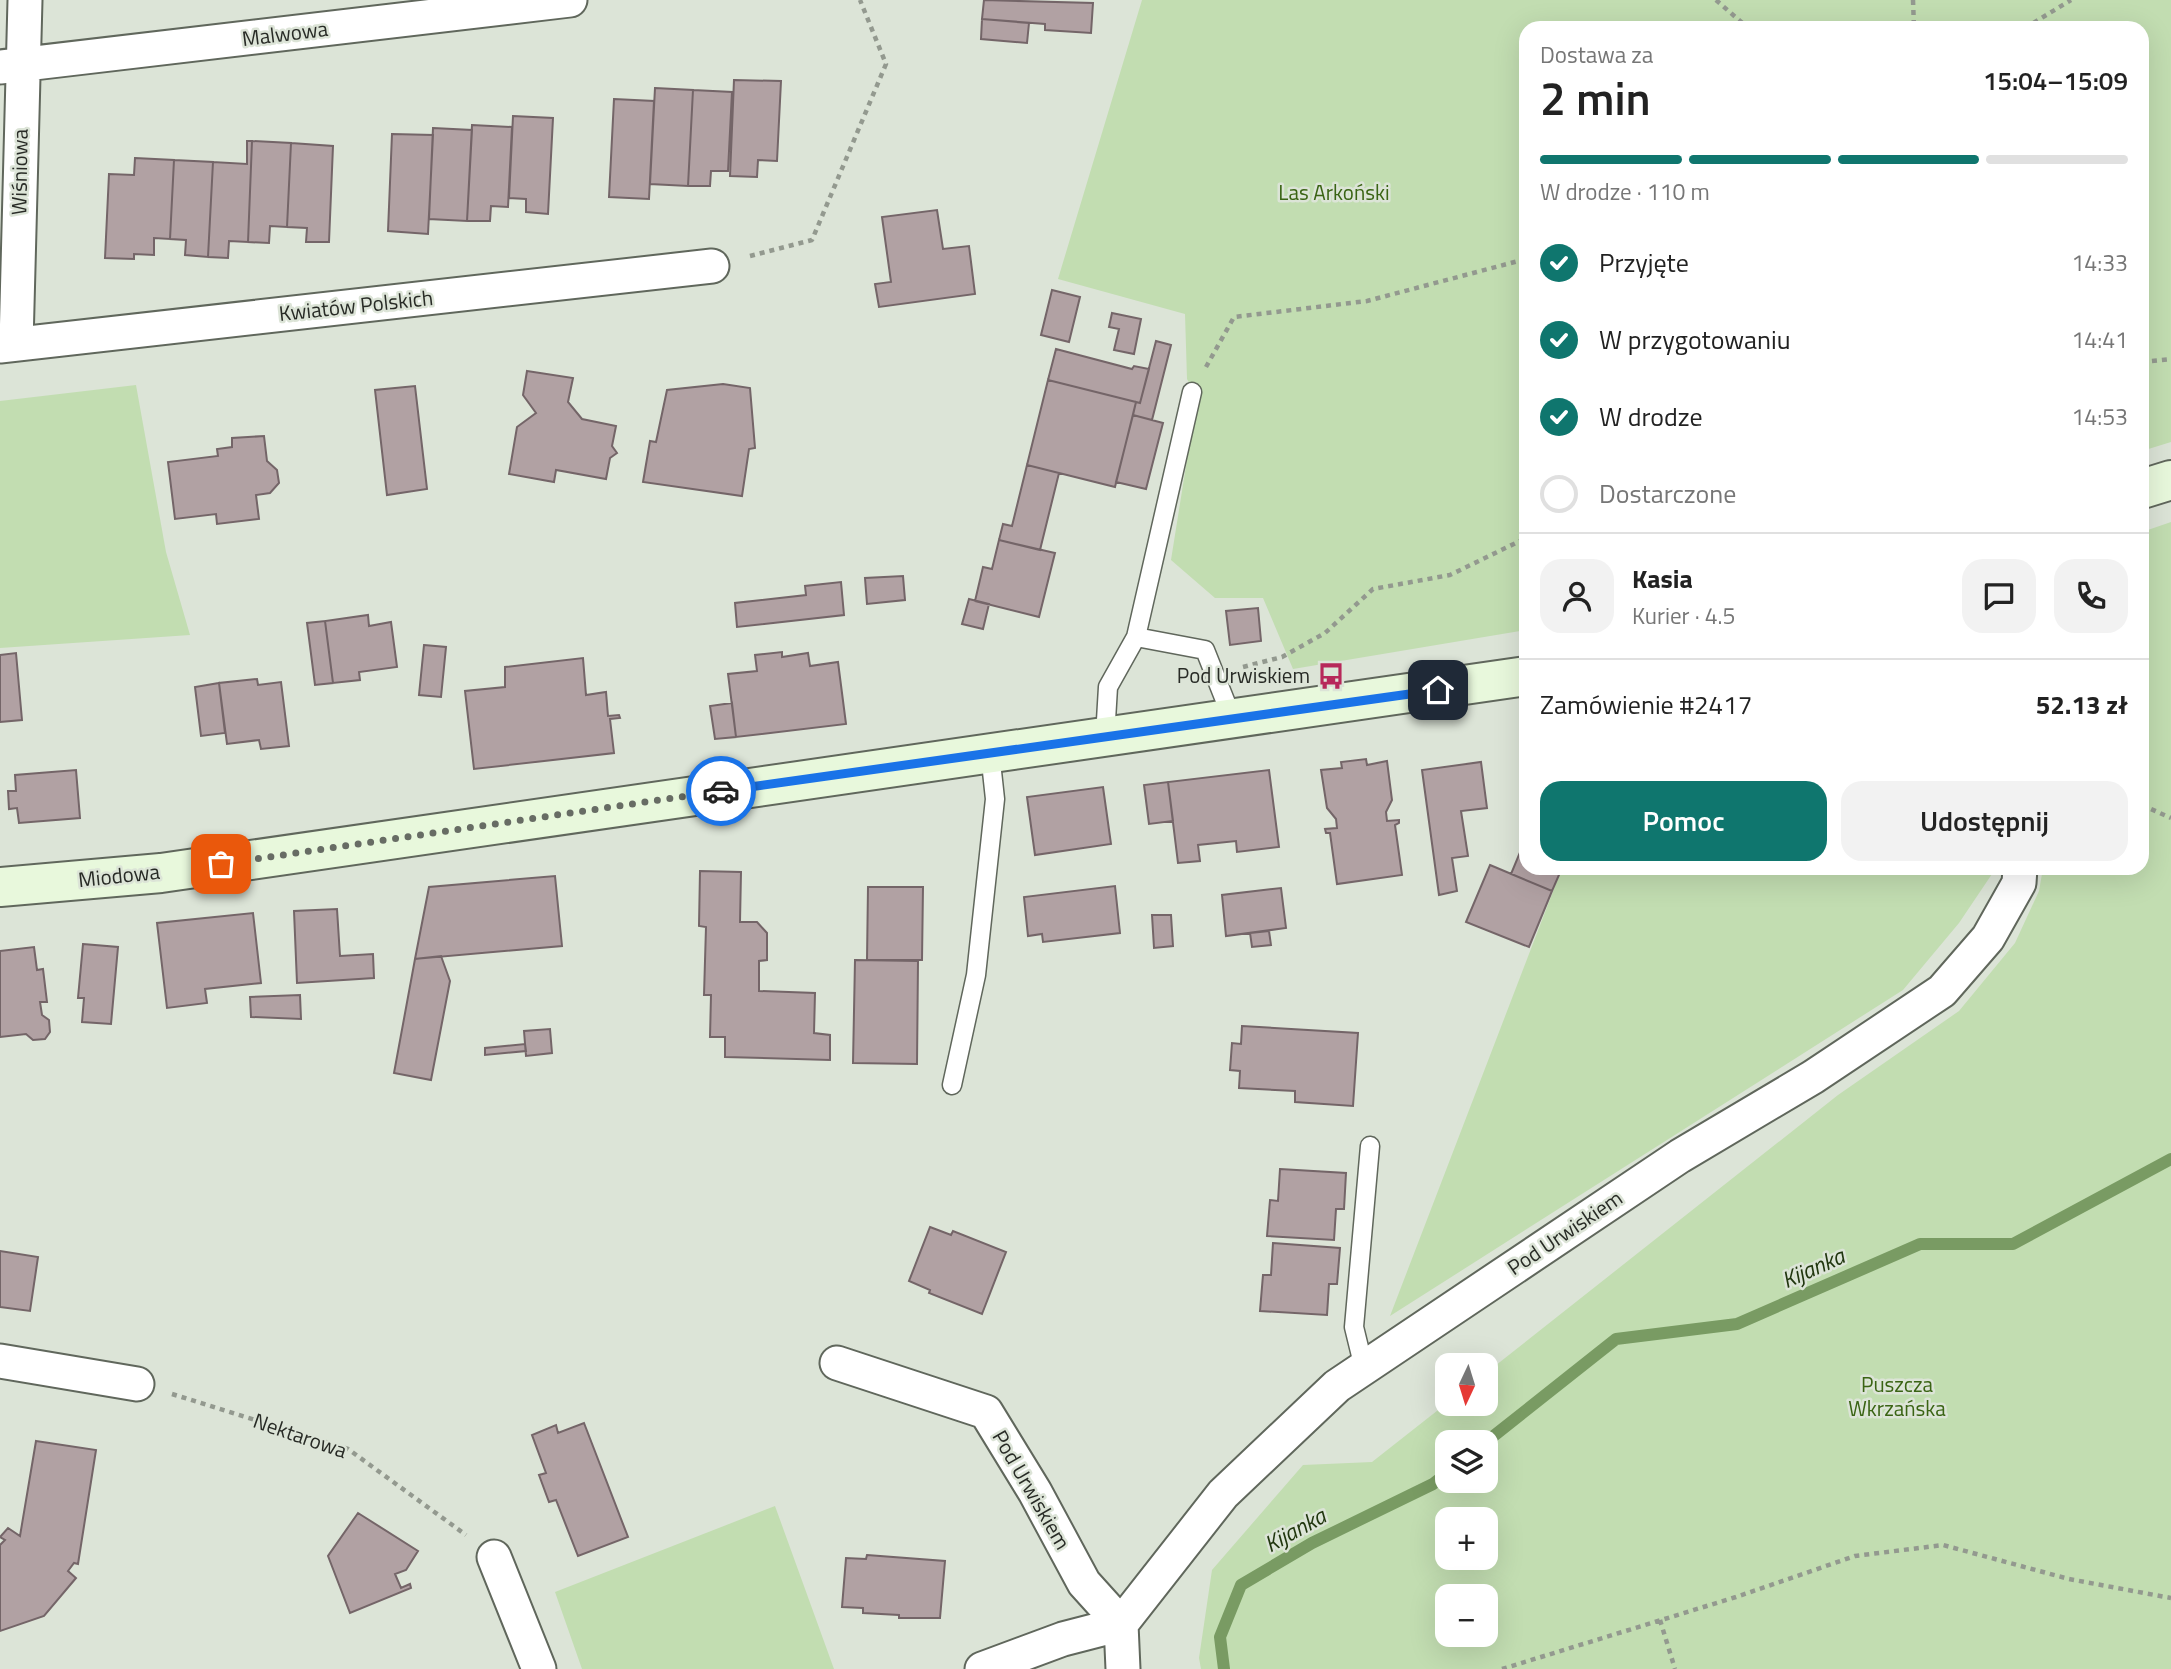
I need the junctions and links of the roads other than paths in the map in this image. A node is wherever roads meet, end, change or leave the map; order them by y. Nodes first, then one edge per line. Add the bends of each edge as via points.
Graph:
1 (25, 0) edge
2 (570, 0) edge
3 (12, 66) edge
4 (712, 266) road end
5 (8, 345) edge
6 (1192, 392) road end
7 (2171, 480) edge
8 (2149, 487) edge
9 (1136, 638) junction
10 (1519, 677) edge
11 (1232, 718) junction
12 (1105, 737) junction
13 (990, 753) junction
14 (2020, 875) edge
15 (0, 887) edge
16 (952, 1085) dead end
17 (1370, 1146) dead end
18 (0, 1361) edge
19 (837, 1363) dead end
20 (1364, 1368) junction
21 (137, 1384) road end
22 (494, 1557) road end
23 (1121, 1624) junction
24 (539, 1669) edge
25 (982, 1669) edge
26 (1123, 1669) edge

1 - 3 street, Wiśniowa
2 - 3 street, Malwowa
3 - 5 street, Wiśniowa
4 - 5 street, Kwiatów Polskich
6 - 9 lane
7 - 8 street
9 - 11 lane via 1205,650
9 - 12 lane via 1108,687
10 - 11 street, Miodowa
11 - 12 street, Miodowa
12 - 13 street, Miodowa
13 - 15 street, Miodowa via 161,873
13 - 16 lane via 995,799 976,975
14 - 20 street, Pod Urwiskiem via 1988,938 1942,992 1813,1077 1679,1156
17 - 20 lane via 1354,1327
18 - 21 street
19 - 23 street, Pod Urwiskiem via 986,1412 1084,1583
20 - 23 street, Pod Urwiskiem via 1337,1386 1223,1494
22 - 24 street
23 - 25 street via 1063,1639
23 - 26 street

